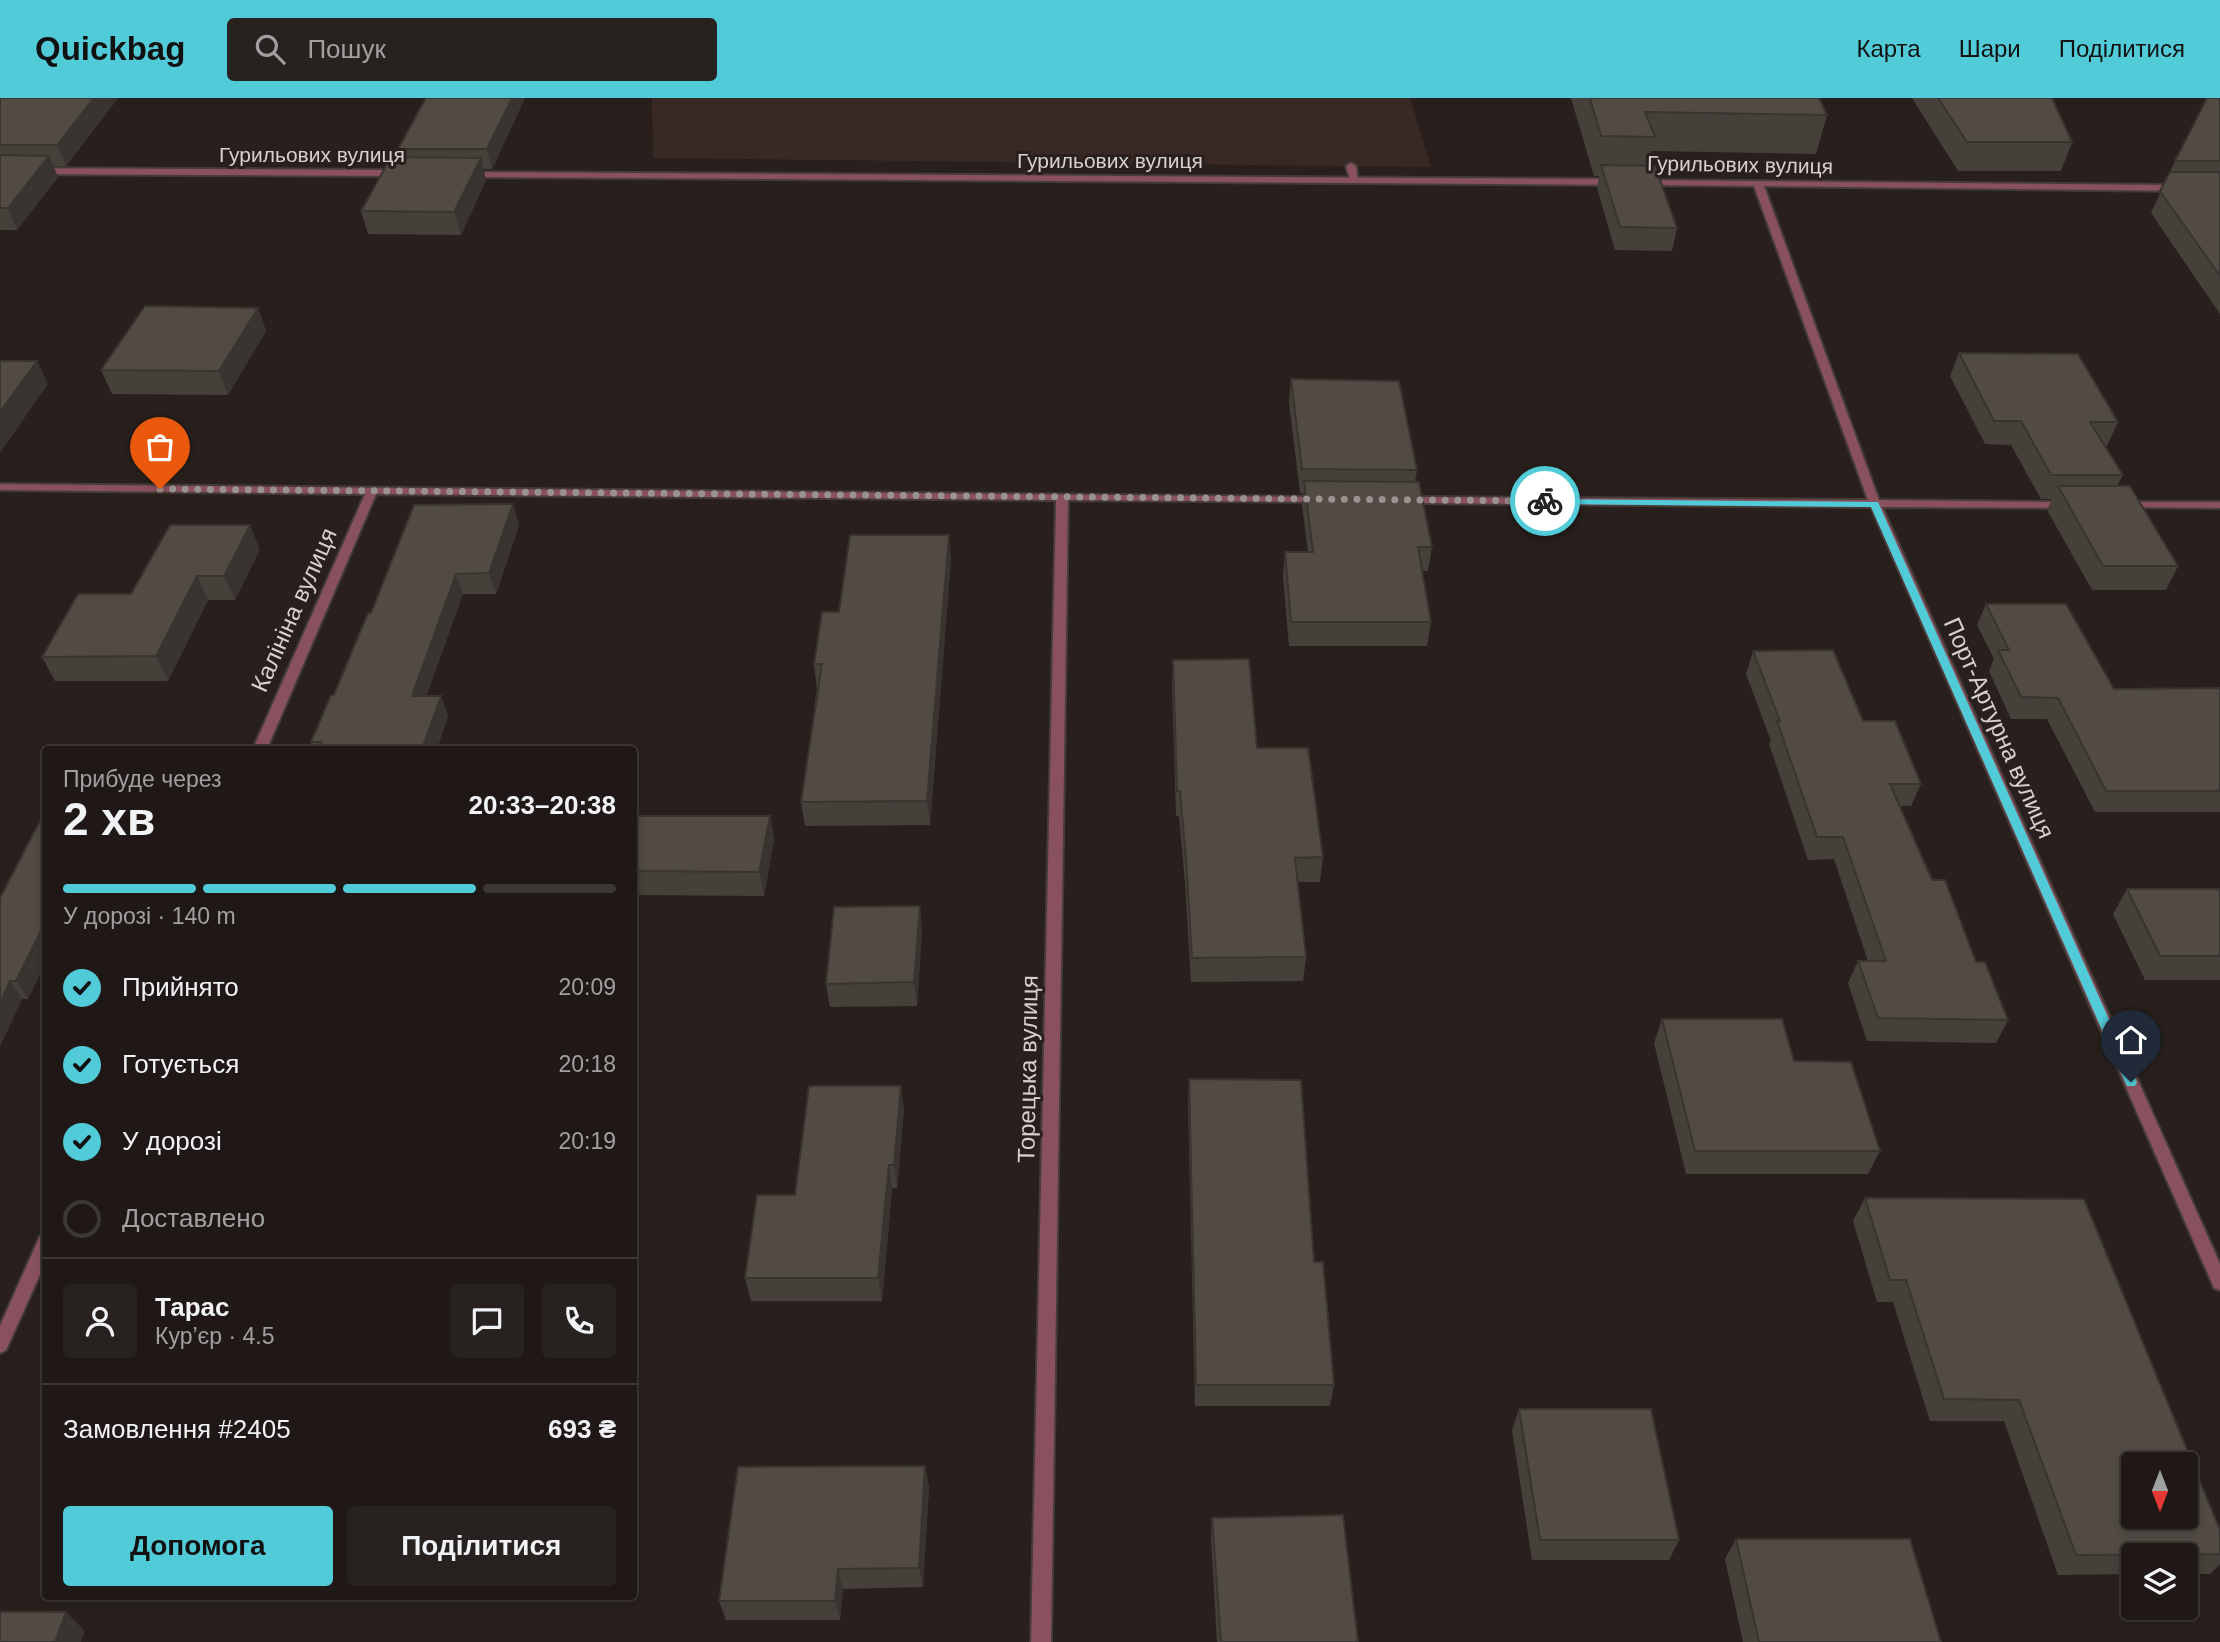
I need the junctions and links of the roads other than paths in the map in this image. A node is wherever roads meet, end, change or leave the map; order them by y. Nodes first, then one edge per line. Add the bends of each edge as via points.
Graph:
1 (1351, 166) dead end
2 (0, 171) edge
3 (405, 173) edge
4 (461, 174) edge
5 (1355, 180) junction
6 (1625, 182) edge
7 (1639, 182) edge
8 (1758, 183) junction
9 (2192, 188) edge
10 (0, 487) edge
11 (372, 491) junction
12 (1062, 497) junction
13 (1337, 499) edge
14 (1392, 500) edge
15 (1875, 504) junction
16 (2082, 505) edge
17 (2110, 505) edge
18 (2220, 505) edge
19 (261, 746) edge
20 (42, 1250) edge
21 (2220, 1283) edge
22 (0, 1345) edge
23 (1041, 1642) edge

1 - 5 street
2 - 3 street, Гурильових вулиця
4 - 5 street, Гурильових вулиця
5 - 6 street, Гурильових вулиця
7 - 8 street, Гурильових вулиця
8 - 9 street, Гурильових вулиця
8 - 15 street, Порт-Артурна вулиця
10 - 11 street
11 - 12 street
11 - 19 street, Калініна вулиця
12 - 13 street
12 - 23 street, Торецька вулиця
14 - 15 street
15 - 16 street
15 - 21 street, Порт-Артурна вулиця
17 - 18 street
20 - 22 street

